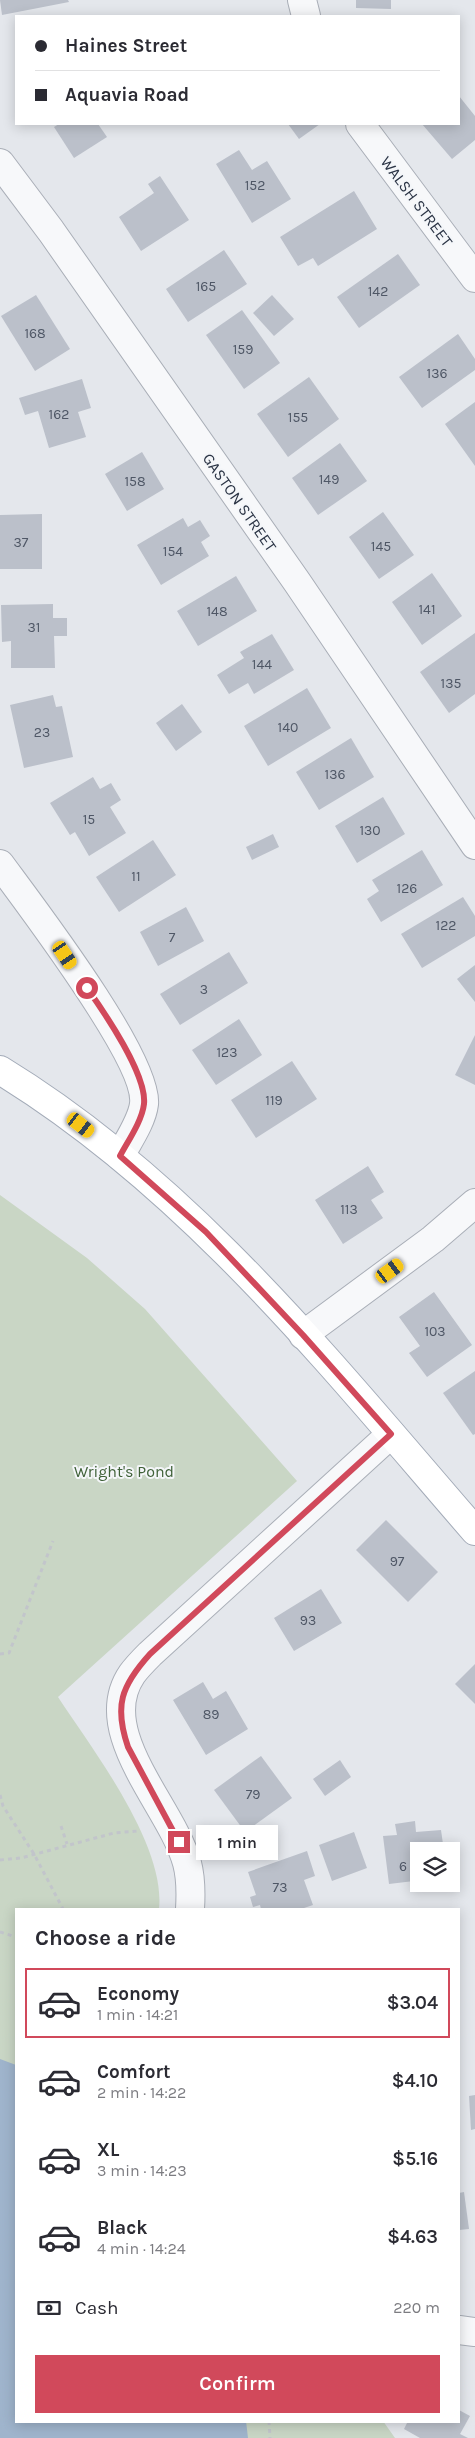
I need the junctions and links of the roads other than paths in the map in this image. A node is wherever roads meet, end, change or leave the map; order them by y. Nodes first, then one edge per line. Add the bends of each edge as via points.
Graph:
1 (302, 0) edge
2 (306, 15) edge
3 (361, 125) edge
4 (0, 163) edge
5 (475, 278) edge
6 (475, 845) edge
7 (0, 864) edge
8 (0, 1070) edge
9 (120, 1156) junction
10 (475, 1203) edge
11 (303, 1335) junction
12 (391, 1434) junction
13 (475, 1531) edge
14 (190, 1908) edge
15 (460, 2330) edge
16 (475, 2332) edge

1 - 2 street
3 - 5 street, WALSH STREET
4 - 6 street, GASTON STREET via 297,582
7 - 9 street via 110,1020 140,1082 144,1104
8 - 9 main road via 68,1115
9 - 11 main road via 206,1232
10 - 11 street via 433,1239
11 - 12 main road
12 - 13 main road
12 - 14 street via 132,1674 122,1700 123,1732 187,1862 191,1881
15 - 16 street

